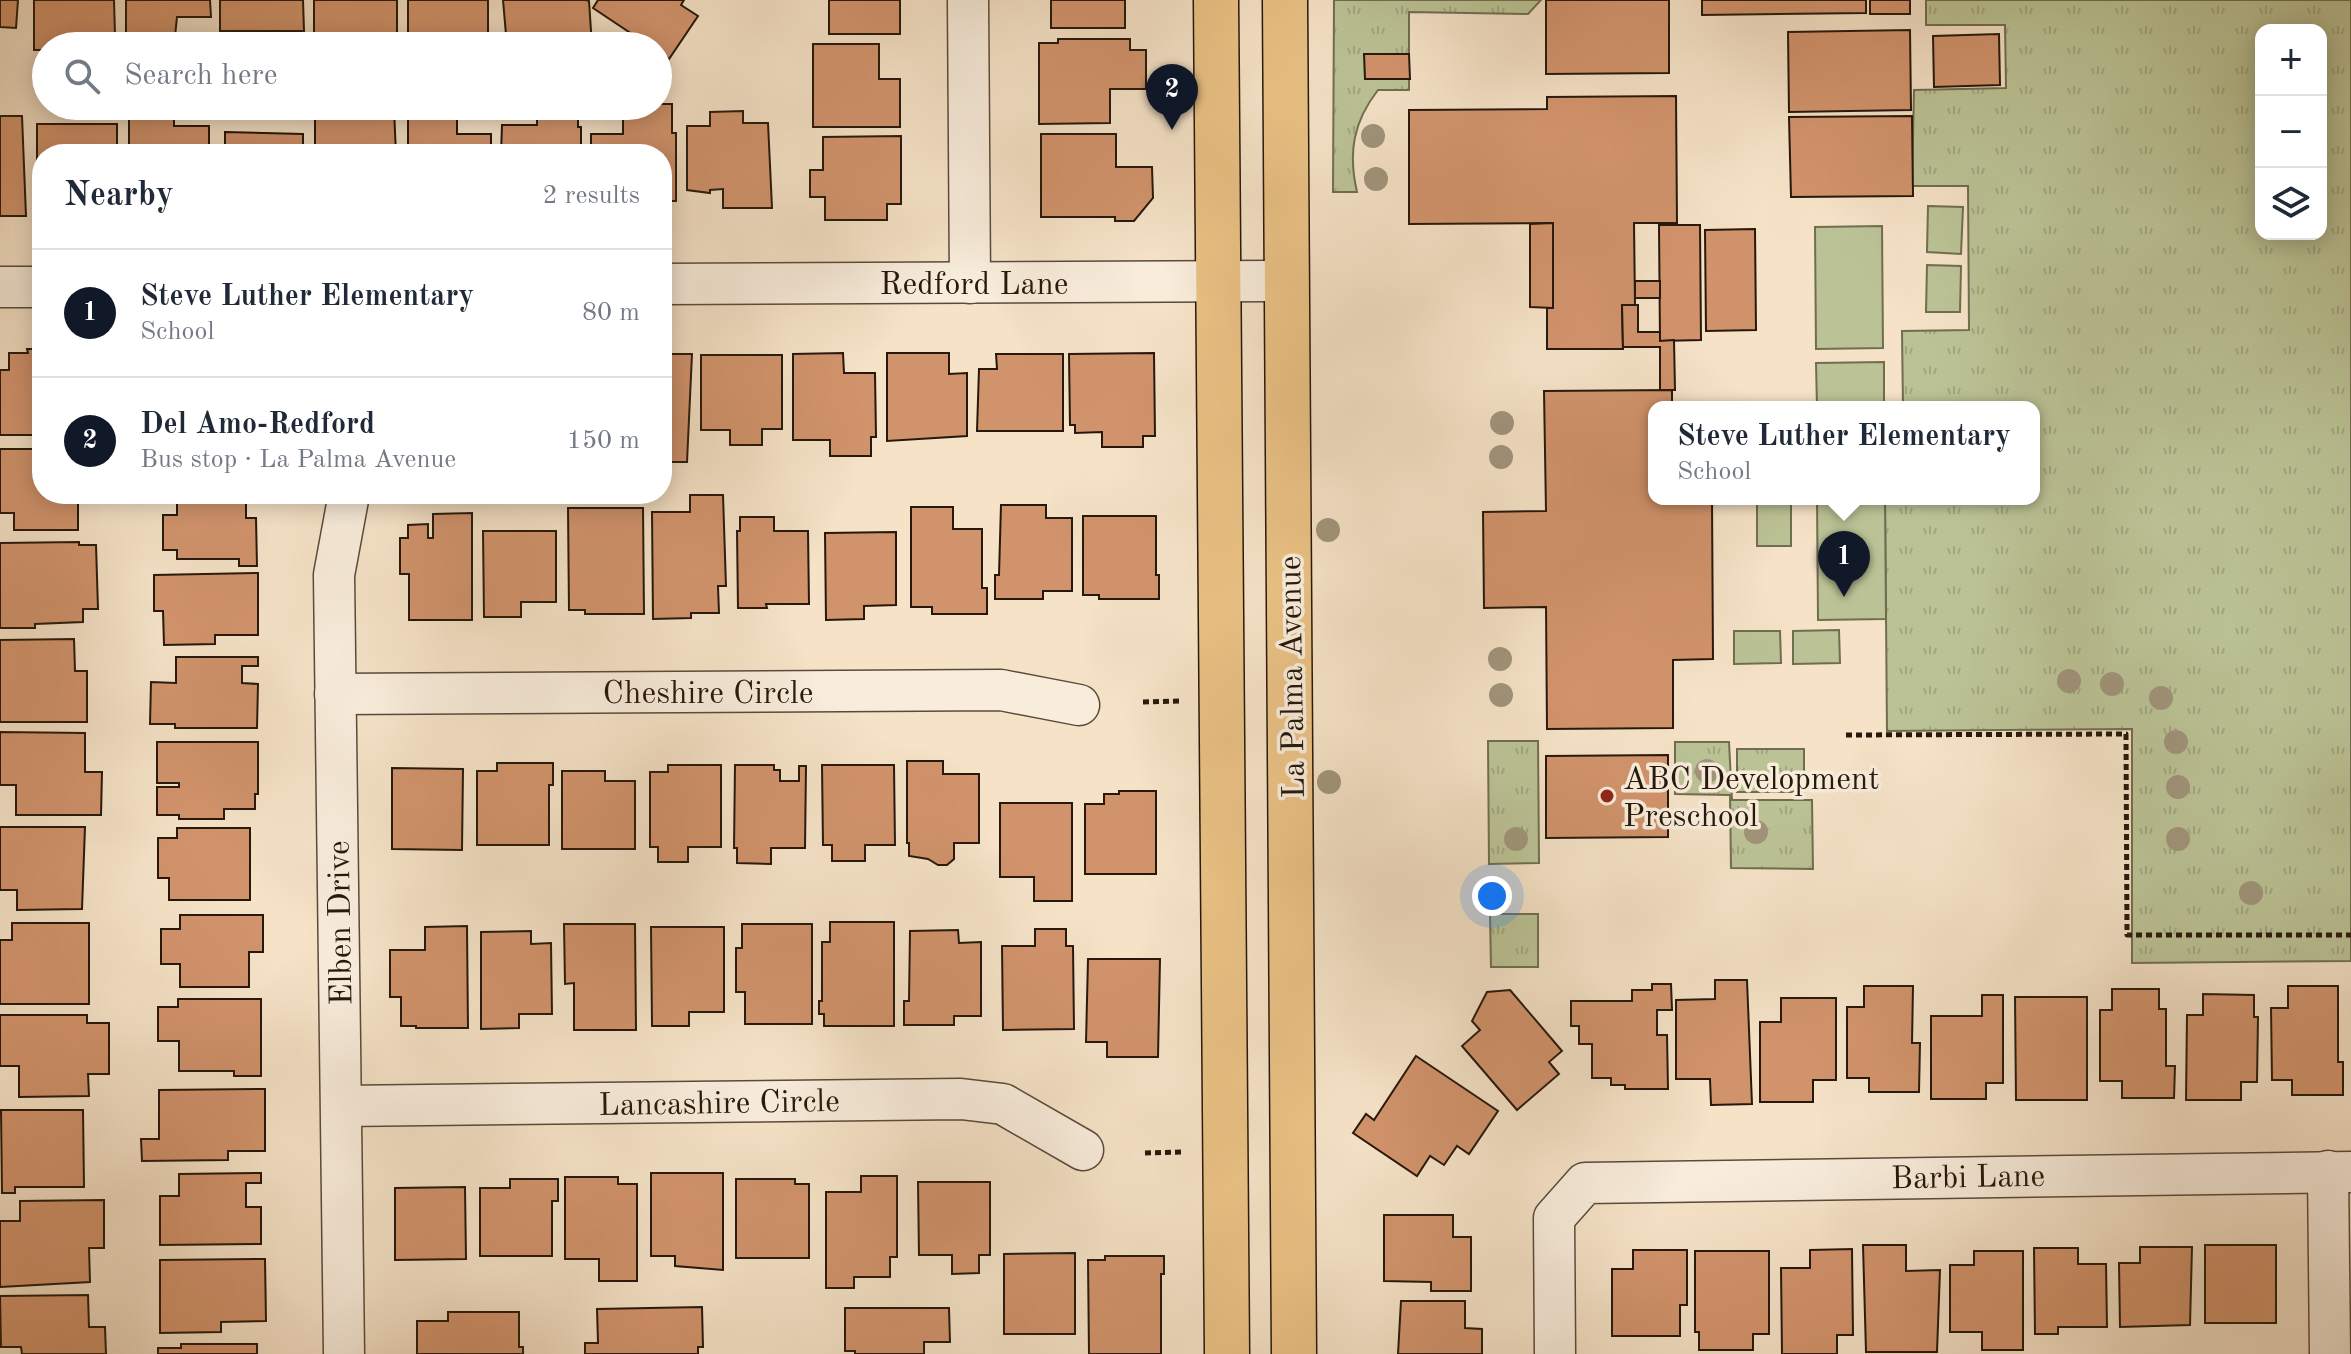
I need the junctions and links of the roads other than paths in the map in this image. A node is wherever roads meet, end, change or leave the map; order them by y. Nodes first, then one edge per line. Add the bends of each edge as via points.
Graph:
1 (968, 0) edge
2 (1216, 0) edge
3 (1285, 0) edge
4 (1285, 281) junction
5 (1218, 282) junction
6 (970, 283) junction
7 (672, 284) edge
8 (0, 287) edge
9 (32, 287) edge
10 (347, 504) edge
11 (335, 694) junction
12 (1079, 705) dead end
13 (342, 1106) junction
14 (1083, 1150) dead end
15 (2340, 1172) edge
16 (344, 1354) edge
17 (1227, 1354) edge
18 (1294, 1354) edge
19 (1555, 1354) edge
20 (2330, 1354) edge

1 - 6 street
2 - 5 main road
3 - 4 main road, La Palma Avenue
4 - 5 street, Redford Lane
4 - 18 main road, La Palma Avenue
5 - 6 street, Redford Lane
5 - 17 main road
6 - 7 street, Redford Lane
8 - 9 street
10 - 11 street, Elben Drive via 334,575
11 - 12 street, Cheshire Circle via 1001,690
11 - 13 street, Elben Drive
13 - 14 street, Lancashire Circle via 961,1099 1003,1104
13 - 16 street, Elben Drive
15 - 19 street, Barbi Lane via 1585,1183 1554,1218
15 - 20 street

